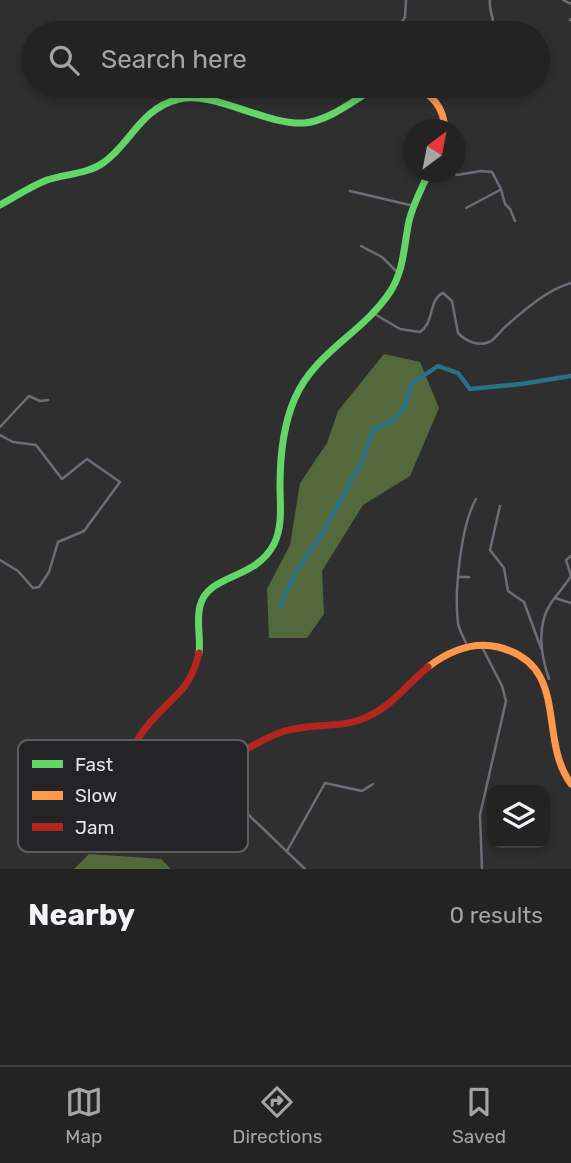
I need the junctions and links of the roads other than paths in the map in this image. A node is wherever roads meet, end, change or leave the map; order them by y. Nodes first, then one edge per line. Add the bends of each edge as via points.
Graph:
1 (405, 0) edge
2 (490, 0) edge
3 (563, 0) edge
4 (571, 4) edge
5 (402, 21) edge
6 (493, 21) edge
7 (358, 98) edge
8 (433, 98) edge
9 (444, 119) edge
10 (466, 174) edge
11 (425, 182) edge
12 (501, 190) junction
13 (350, 191) dead end
14 (0, 205) edge
15 (414, 206) junction
16 (466, 208) dead end
17 (515, 220) dead end
18 (360, 246) dead end
19 (399, 273) junction
20 (571, 284) edge
21 (373, 313) junction
22 (48, 400) dead end
23 (0, 427) edge
24 (0, 435) edge
25 (476, 499) dead end
26 (500, 506) dead end
27 (571, 556) edge
28 (0, 560) edge
29 (459, 577) junction
30 (470, 577) dead end
31 (555, 598) junction
32 (571, 603) edge
33 (481, 644) junction
34 (467, 646) junction
35 (541, 649) junction
36 (551, 684) junction
37 (138, 740) edge
38 (248, 749) edge
39 (373, 784) dead end
40 (571, 784) edge
41 (248, 815) edge
42 (287, 851) junction
43 (305, 869) edge
44 (482, 869) edge

1 - 5 street
2 - 6 street
3 - 4 street
7 - 14 main road via 321,119 303,122 264,117 207,100 180,99 142,119 96,167 45,181
8 - 9 main road
10 - 12 street via 492,172
11 - 15 main road
12 - 16 street
12 - 17 street
13 - 15 street
15 - 19 main road
18 - 19 street
19 - 21 main road
20 - 21 street via 540,300 484,343 467,341 458,333 452,301 443,293 435,299 429,322 420,332 400,329
21 - 37 main road via 324,354 301,385 286,432 278,536 269,554 253,569 204,594 198,611 201,647 194,670
22 - 23 street via 29,396
24 - 28 street via 36,445 62,479 87,460 120,482 85,531 58,541 49,572 39,587 33,588 18,570
25 - 29 street via 466,526
26 - 35 street via 490,550 504,568 508,591 524,602
27 - 31 street via 566,560 570,576
29 - 30 street
29 - 34 street via 458,620
31 - 32 street
31 - 35 street via 544,616
33 - 34 main road
33 - 36 main road via 521,655
33 - 44 street via 506,701 480,815
34 - 38 main road via 436,660 371,715 283,732
35 - 36 street
36 - 40 main road via 561,723 561,768
39 - 42 street via 362,791 325,783
41 - 42 street
42 - 43 street

